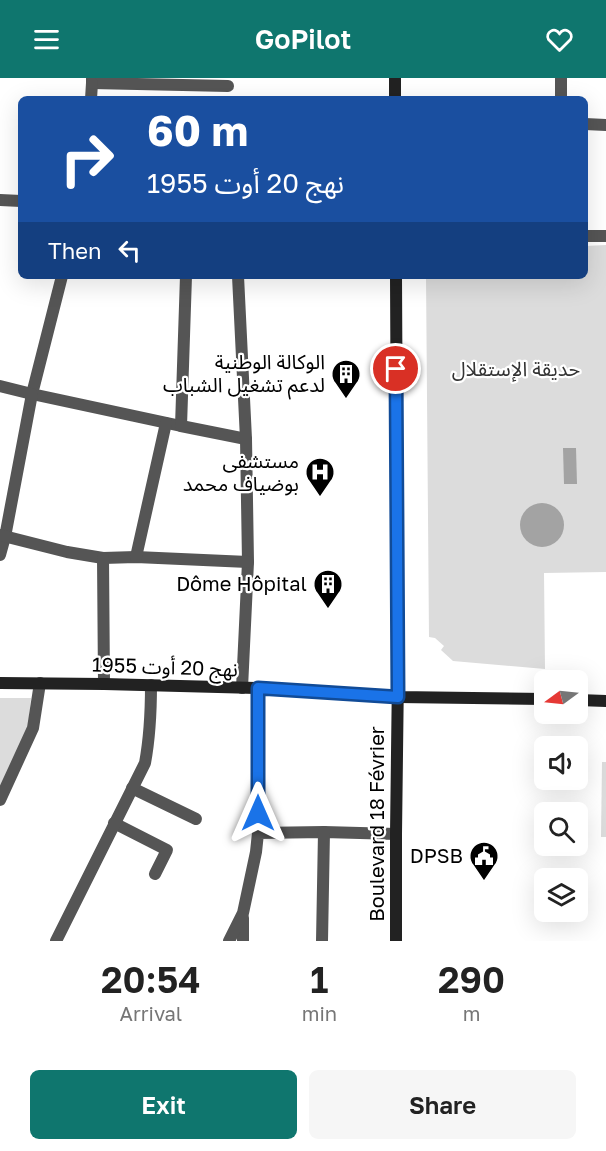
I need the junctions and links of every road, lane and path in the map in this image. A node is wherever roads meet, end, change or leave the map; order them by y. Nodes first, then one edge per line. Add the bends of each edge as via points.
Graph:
1 (394, 78) edge
2 (561, 78) edge
3 (92, 80) edge
4 (229, 88) edge
5 (91, 96) edge
6 (395, 96) edge
7 (561, 96) edge
8 (588, 124) edge
9 (606, 125) edge
10 (0, 200) edge
11 (18, 201) edge
12 (588, 236) edge
13 (606, 236) edge
14 (61, 279) edge
15 (186, 279) edge
16 (238, 279) edge
17 (396, 279) edge
18 (0, 386) edge
19 (32, 394) junction
20 (166, 423) junction
21 (181, 426) junction
22 (246, 439) junction
23 (2, 536) edge
24 (0, 555) edge
25 (136, 557) junction
26 (103, 558) junction
27 (248, 562) junction
28 (0, 683) edge
29 (40, 683) junction
30 (104, 684) junction
31 (151, 685) junction
32 (242, 688) junction
33 (258, 688) junction
34 (398, 697) junction
35 (534, 699) edge
36 (588, 700) edge
37 (606, 701) edge
38 (132, 789) junction
39 (0, 800) edge
40 (196, 819) dead end
41 (114, 823) junction
42 (324, 832) junction
43 (258, 833) junction
44 (396, 834) junction
45 (155, 874) dead end
46 (243, 913) junction
47 (56, 941) edge
48 (229, 941) edge
49 (243, 941) edge
50 (322, 941) edge
51 (396, 941) edge

1 - 6 main road
2 - 7 street
3 - 4 street
3 - 5 street
8 - 9 street
10 - 11 street
12 - 13 street
14 - 19 street
15 - 21 street
16 - 22 street
17 - 34 main road, Boulevard 18 Février
18 - 19 street
19 - 20 street
19 - 23 street
20 - 21 street
20 - 25 street
21 - 22 street
22 - 27 street
23 - 24 street
23 - 26 street
25 - 26 street
25 - 27 street
26 - 30 street
27 - 32 street
28 - 29 main road, نهج 20 أوت 1955
29 - 30 main road, نهج 20 أوت 1955
29 - 39 street via 33,728
30 - 31 main road, نهج 20 أوت 1955
31 - 32 main road, نهج 20 أوت 1955
31 - 38 street via 150,737 145,763
32 - 33 main road, نهج 20 أوت 1955
33 - 34 main road, نهج 20 أوت 1955
33 - 43 street
34 - 35 main road, نهج 20 أوت 1955
34 - 44 main road, Boulevard 18 Février
36 - 37 main road
38 - 40 street
38 - 41 street
41 - 45 street via 167,850
41 - 47 street
42 - 43 street
42 - 44 street
42 - 50 street
43 - 46 street
44 - 51 main road, Boulevard 18 Février
46 - 48 street
46 - 49 street

